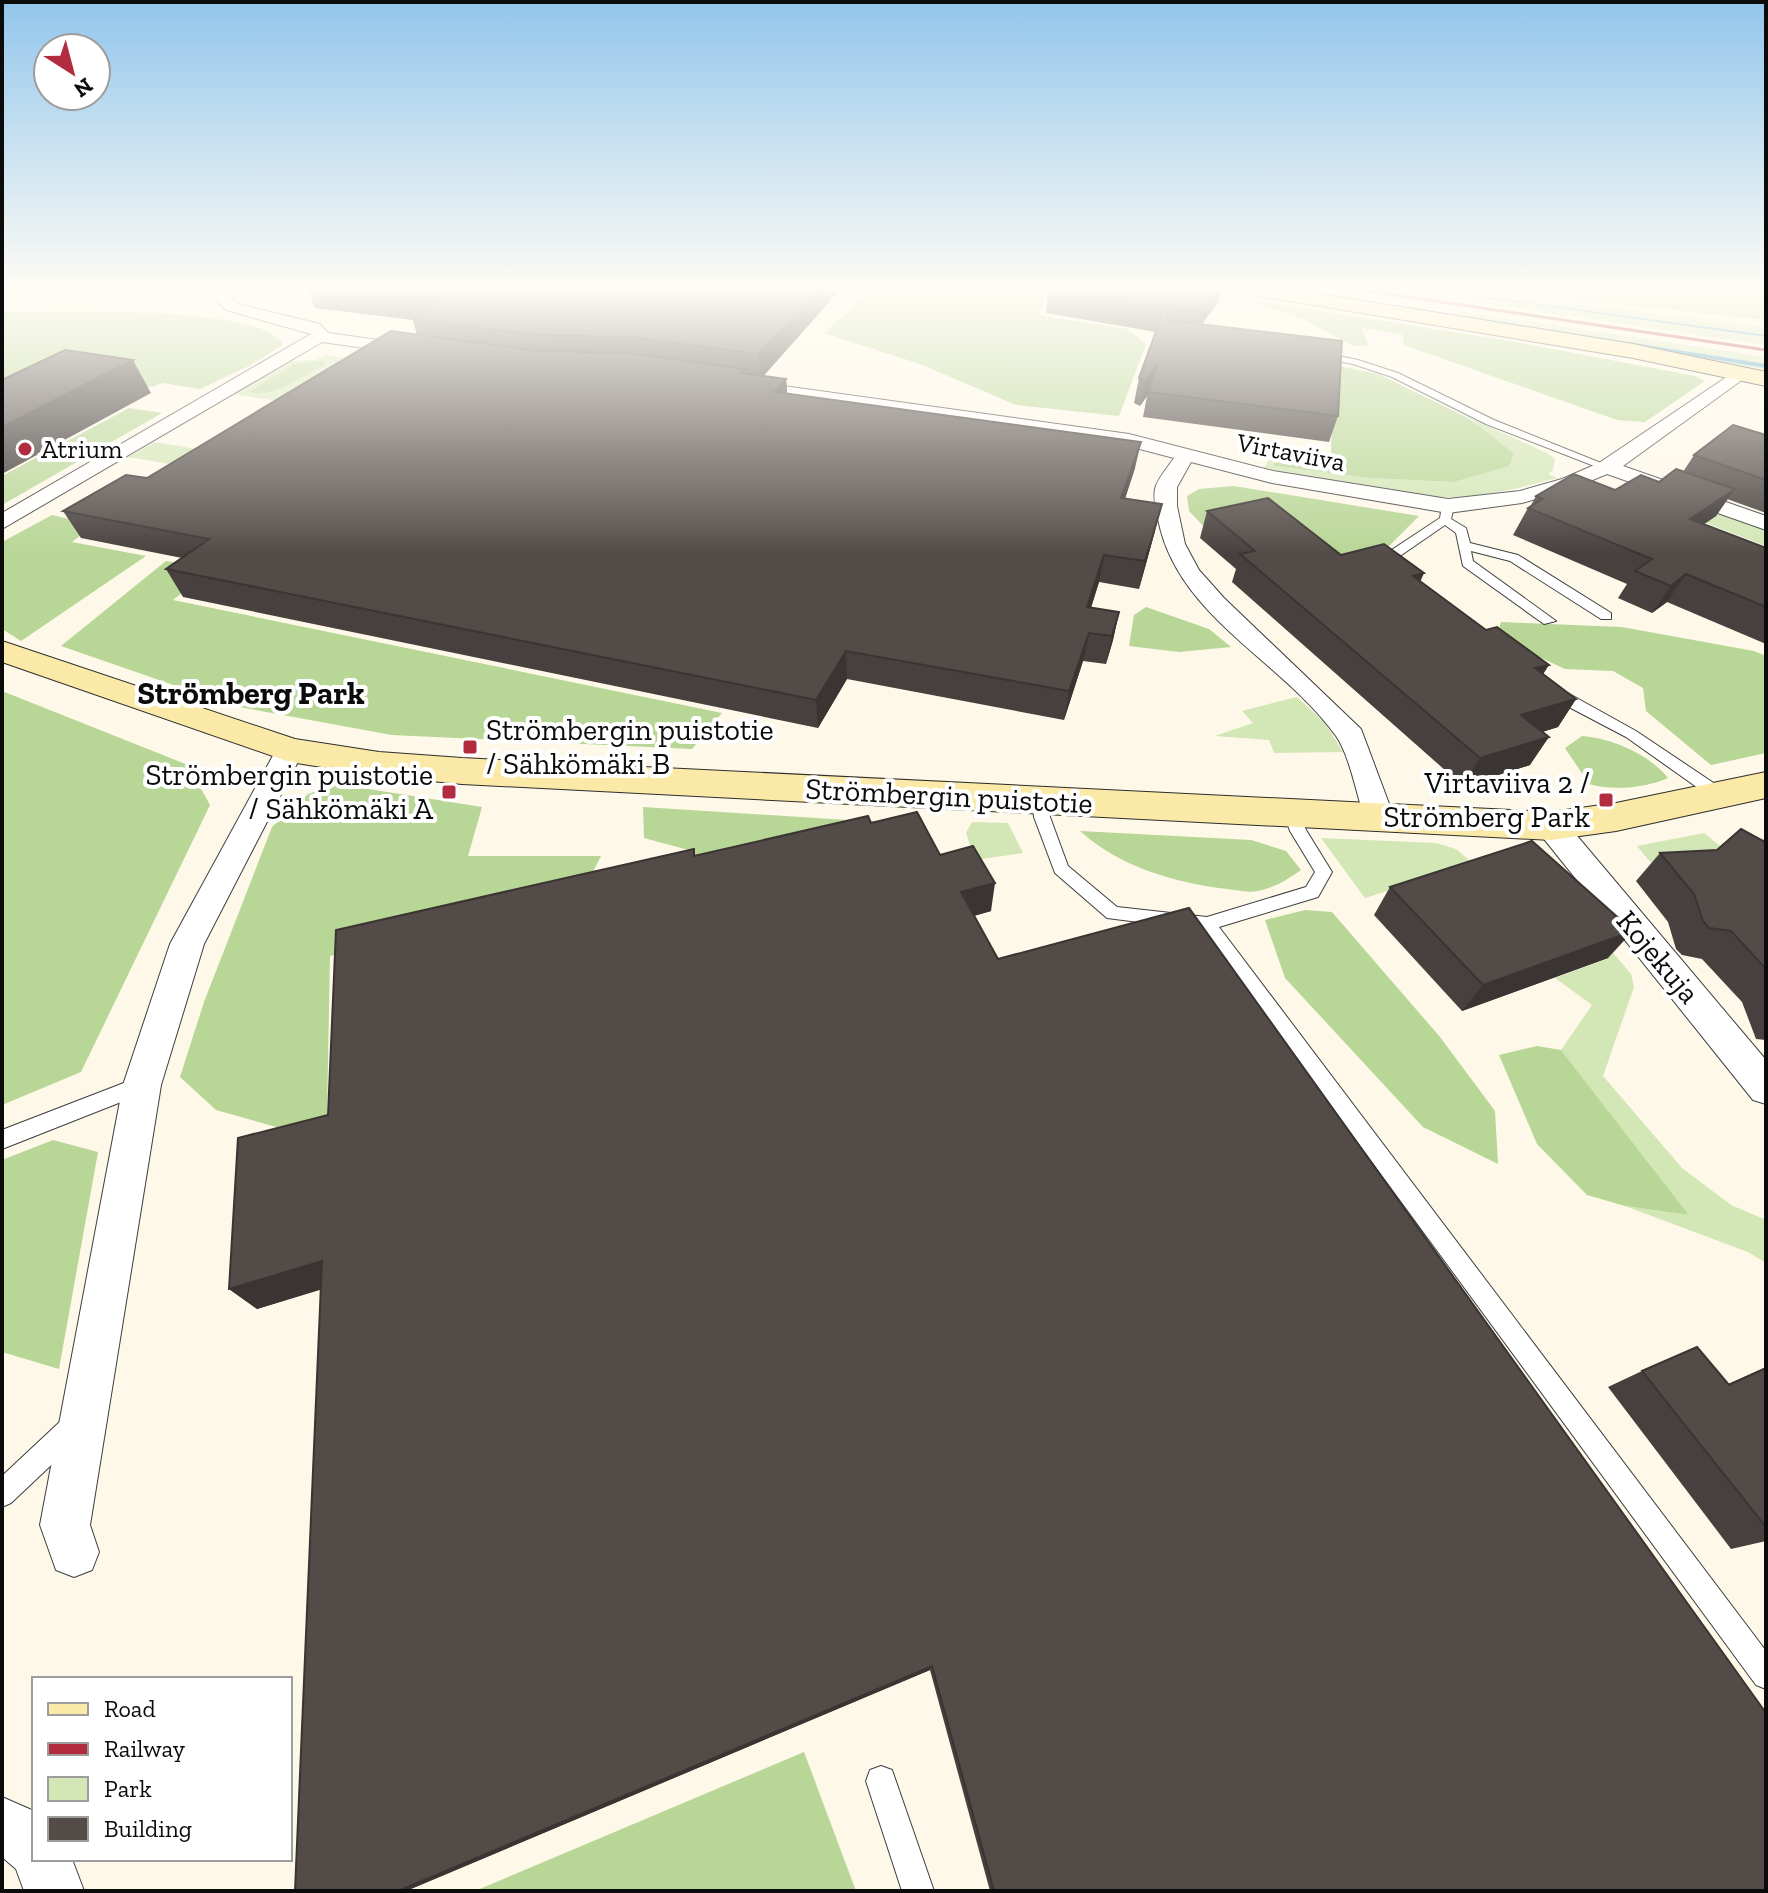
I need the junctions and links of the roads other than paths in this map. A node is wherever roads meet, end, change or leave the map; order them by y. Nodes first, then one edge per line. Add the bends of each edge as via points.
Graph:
1 (248, 378) edge
2 (1402, 378) edge
3 (1733, 378) edge
4 (722, 383) edge
5 (1185, 456) junction
6 (1606, 467) junction
7 (1447, 513) junction
8 (2, 522) edge
9 (1766, 523) edge
10 (1464, 545) junction
11 (1404, 576) edge
12 (1606, 616) dead end
13 (1549, 621) dead end
14 (2, 651) edge
15 (1548, 685) edge
16 (290, 750) junction
17 (1766, 785) edge
18 (1721, 796) junction
19 (1040, 800) junction
20 (1292, 813) junction
21 (1379, 817) junction
22 (1551, 826) junction
23 (1207, 924) junction
24 (142, 1085) junction
25 (1766, 1088) edge
26 (2, 1140) edge
27 (84, 1416) junction
28 (2, 1494) edge
29 (74, 1552) dead end
30 (1766, 1675) edge
31 (881, 1781) dead end
32 (2, 1826) edge
33 (32, 1844) edge
34 (43, 1861) edge
35 (54, 1891) edge
36 (918, 1891) edge

1 - 8 street
2 - 6 lane via 1490,422
3 - 6 street, Virtaviiva
4 - 5 street, Virtaviiva via 1129,440
5 - 7 street, Virtaviiva
5 - 21 street via 1166,487 1166,506 1174,544 1189,573 1351,735
6 - 7 street, Virtaviiva via 1522,497
6 - 9 street
7 - 10 lane via 1462,531
7 - 11 lane via 1394,554 1390,566
10 - 12 lane via 1514,558
10 - 13 lane via 1467,563
14 - 16 street, Strömbergin puistotie
15 - 18 lane
16 - 19 street, Strömbergin puistotie via 462,771
16 - 24 street via 187,944
17 - 18 street, Strömbergin puistotie
18 - 22 street, Strömbergin puistotie
19 - 20 street, Strömbergin puistotie
19 - 23 lane via 1061,869 1113,913
20 - 21 street, Strömbergin puistotie
20 - 23 lane via 1324,872 1312,892
21 - 22 street, Strömbergin puistotie
22 - 25 street, Kojekuja
23 - 30 lane
24 - 26 lane
24 - 27 street
27 - 28 lane
27 - 29 street via 65,1525
31 - 36 lane
32 - 33 street
34 - 35 street

